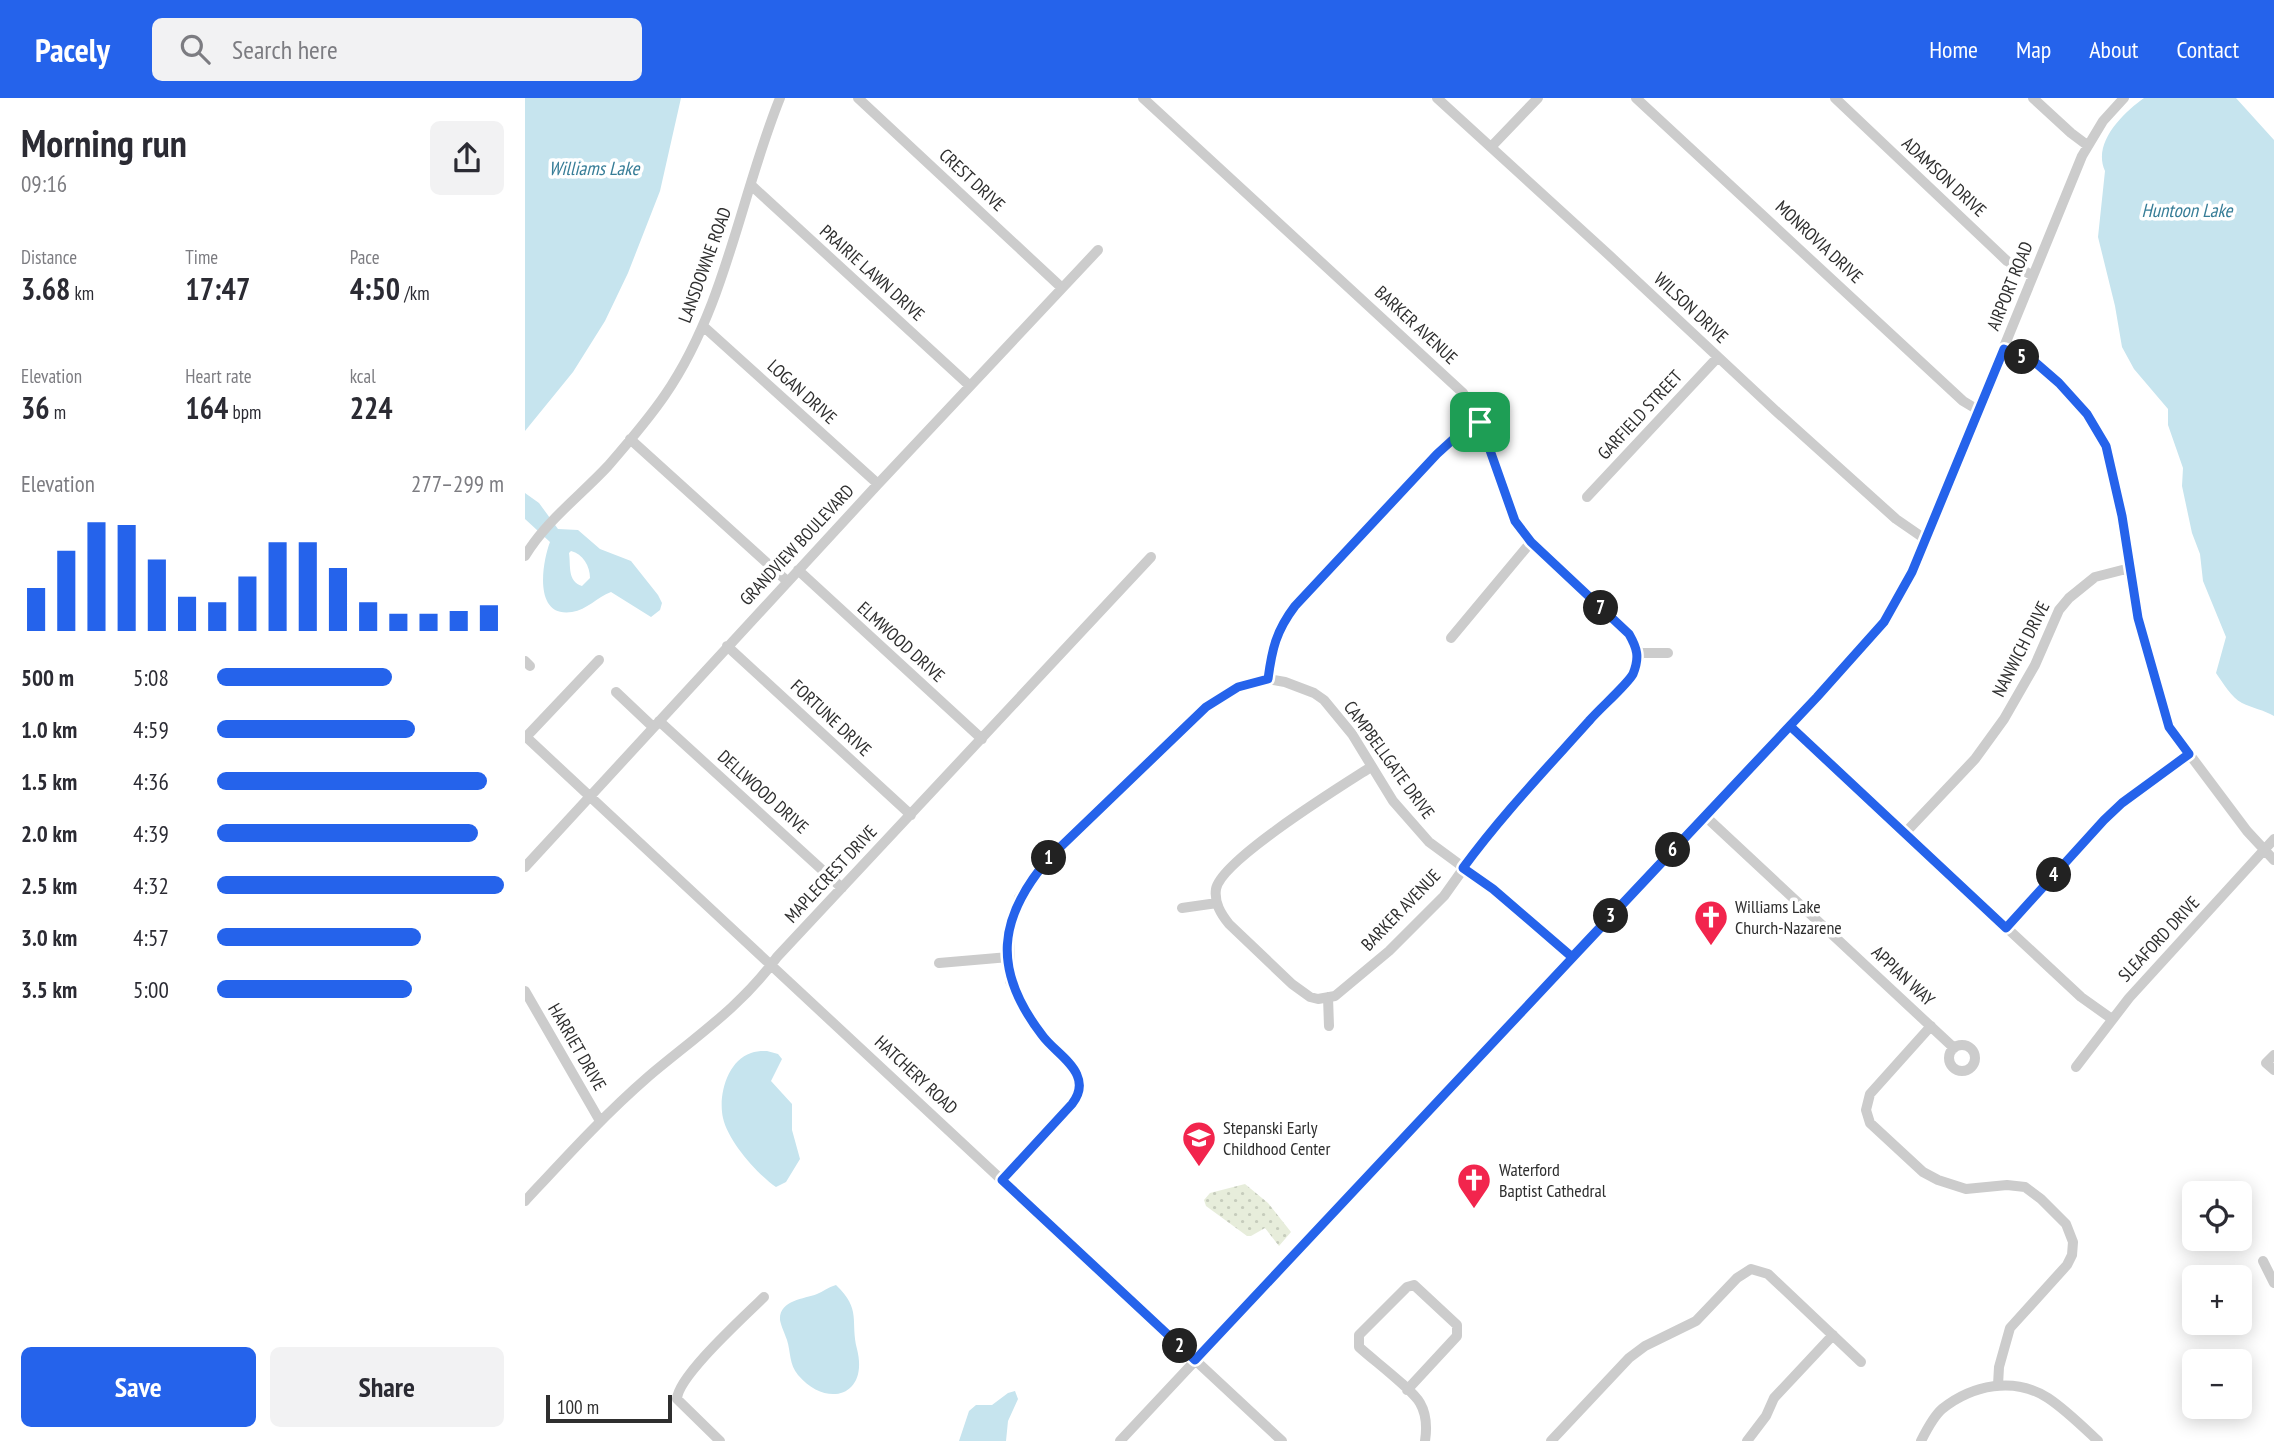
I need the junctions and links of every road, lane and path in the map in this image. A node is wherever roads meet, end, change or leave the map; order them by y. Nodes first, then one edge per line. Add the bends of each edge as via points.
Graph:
1 (780, 98) edge
2 (857, 98) edge
3 (1143, 98) edge
4 (1437, 98) edge
5 (1538, 98) edge
6 (1636, 98) edge
7 (1835, 98) edge
8 (2033, 98) edge
9 (2124, 98) edge
10 (2087, 145) junction
11 (1491, 148) junction
12 (751, 186) junction
13 (1098, 250) dead end
14 (2033, 276) junction
15 (1062, 288) junction
16 (703, 326) junction
17 (2004, 349) junction
18 (1718, 357) junction
19 (970, 386) junction
20 (1978, 410) junction
21 (1480, 422) junction
22 (630, 439) junction
23 (878, 484) junction
24 (1587, 497) dead end
25 (1925, 539) junction
26 (1531, 542) junction
27 (525, 556) edge
28 (1151, 556) dead end
29 (2130, 568) junction
30 (798, 570) junction
31 (787, 581) junction
32 (1451, 638) dead end
33 (727, 646) junction
34 (1638, 653) junction
35 (1668, 653) dead end
36 (599, 660) dead end
37 (1268, 679) junction
38 (616, 692) dead end
39 (656, 724) junction
40 (1790, 726) junction
41 (526, 737) edge
42 (982, 738) junction
43 (2189, 754) junction
44 (1371, 767) junction
45 (589, 796) junction
46 (911, 815) junction
47 (1705, 816) junction
48 (1905, 833) junction
49 (2274, 839) edge
50 (2264, 850) junction
51 (2274, 860) edge
52 (525, 867) edge
53 (1463, 868) junction
54 (842, 888) junction
55 (1217, 903) junction
56 (1182, 908) dead end
57 (2006, 928) junction
58 (1009, 957) junction
59 (1572, 957) junction
60 (939, 963) dead end
61 (771, 965) junction
62 (525, 991) edge
63 (1328, 997) junction
64 (2112, 1020) junction
65 (1329, 1026) dead end
66 (1931, 1026) junction
67 (1954, 1048) dead end
68 (2076, 1067) dead end
69 (600, 1121) junction
70 (1002, 1180) junction
71 (525, 1201) edge
72 (2263, 1261) dead end
73 (2274, 1283) edge
74 (764, 1297) dead end
75 (1833, 1335) junction
76 (1195, 1360) junction
77 (1861, 1362) dead end
78 (1998, 1385) junction
79 (1406, 1390) junction
80 (1556, 1439) edge
81 (720, 1441) edge
82 (1120, 1441) edge
83 (1282, 1441) edge
84 (1425, 1441) edge
85 (1747, 1441) edge
86 (1921, 1441) edge
87 (2098, 1441) edge

1 - 12 street, LANSDOWNE ROAD
2 - 15 street, CREST DRIVE
3 - 21 street, BARKER AVENUE via 1463,393
4 - 11 street, WILSON DRIVE
5 - 11 street
6 - 20 street, MONROVIA DRIVE
7 - 14 street, ADAMSON DRIVE via 2007,261
8 - 10 street
9 - 10 street, AIRPORT ROAD
10 - 14 street, AIRPORT ROAD
11 - 18 street, WILSON DRIVE
12 - 16 street, LANSDOWNE ROAD
12 - 19 street, PRAIRIE LAWN DRIVE
13 - 15 street, GRANDVIEW BOULEVARD
14 - 17 street, AIRPORT ROAD
15 - 19 street, GRANDVIEW BOULEVARD
16 - 22 street, LANSDOWNE ROAD via 664,396
16 - 23 street, LOGAN DRIVE
17 - 20 street, AIRPORT ROAD
17 - 29 street via 2050,374 2099,432 2115,481
18 - 24 street, GARFIELD STREET
18 - 25 street, WILSON DRIVE via 1896,519
19 - 23 street, GRANDVIEW BOULEVARD
20 - 25 street, AIRPORT ROAD
21 - 26 street, BARKER AVENUE via 1515,521
21 - 37 street via 1437,454 1295,606 1273,647
22 - 27 street, LANSDOWNE ROAD
22 - 31 street
23 - 30 street, GRANDVIEW BOULEVARD
25 - 40 street, AIRPORT ROAD via 1884,622
26 - 32 street
26 - 34 street, BARKER AVENUE via 1629,634
28 - 42 street, MAPLECREST DRIVE
29 - 43 street via 2162,707 2169,727
29 - 48 street, NANWICH DRIVE via 2095,577 2069,598 2004,719 1975,759
30 - 31 street, GRANDVIEW BOULEVARD
30 - 42 street, ELMWOOD DRIVE
31 - 33 street, GRANDVIEW BOULEVARD
33 - 39 street, GRANDVIEW BOULEVARD
33 - 46 street, FORTUNE DRIVE
34 - 35 street
34 - 53 street, BARKER AVENUE via 1632,676 1542,772
36 - 41 street
37 - 44 street, CAMPBELLGATE DRIVE via 1286,682 1324,700
37 - 58 street via 1238,687 1206,707 1050,857 1019,898 1009,930
38 - 39 street, DELLWOOD DRIVE
39 - 45 street, GRANDVIEW BOULEVARD
39 - 54 street, DELLWOOD DRIVE
40 - 47 street, AIRPORT ROAD
40 - 48 street
41 - 45 street, HATCHERY ROAD
42 - 46 street, MAPLECREST DRIVE
43 - 50 street
43 - 57 street via 2104,820
44 - 53 street, CAMPBELLGATE DRIVE via 1409,821
44 - 55 street via 1284,824 1232,867 1221,877
45 - 52 street, GRANDVIEW BOULEVARD
45 - 61 street, HATCHERY ROAD
46 - 54 street, MAPLECREST DRIVE
47 - 59 street, AIRPORT ROAD
47 - 66 street, APPIAN WAY
48 - 57 street
49 - 50 street, SLEAFORD DRIVE
50 - 51 street
50 - 64 street, SLEAFORD DRIVE
53 - 59 street, CAMPBELLGATE DRIVE
53 - 63 street, BARKER AVENUE via 1444,896 1389,951
54 - 61 street, MAPLECREST DRIVE
55 - 56 street
55 - 63 street via 1229,924 1292,984 1310,997
57 - 64 street
58 - 60 street
58 - 70 street via 1010,981 1019,1001 1047,1042 1076,1072 1080,1084 1072,1104
59 - 76 street, AIRPORT ROAD
61 - 69 street, MAPLECREST DRIVE via 739,1003
61 - 70 street, HATCHERY ROAD
62 - 69 street, HARRIET DRIVE
63 - 65 street
64 - 68 street, SLEAFORD DRIVE
66 - 67 street, APPIAN WAY
66 - 78 street via 1870,1094 1866,1110 1870,1123 1923,1172 1938,1180 1966,1189 2025,1187 2066,1224 2073,1242 2067,1265 2010,1328
69 - 71 street, MAPLECREST DRIVE
70 - 76 street, HATCHERY ROAD
72 - 73 street
74 - 81 street via 677,1391 677,1399
75 - 77 street
75 - 80 street via 1768,1274 1751,1269 1696,1321 1629,1358
75 - 85 street via 1774,1398
76 - 82 street, AIRPORT ROAD
76 - 83 street, HATCHERY ROAD
78 - 86 street via 1973,1390 1940,1410
78 - 87 street via 2046,1397
79 - 79 street via 1359,1347 1359,1335 1414,1285 1457,1325 1457,1336
79 - 84 street via 1425,1414

